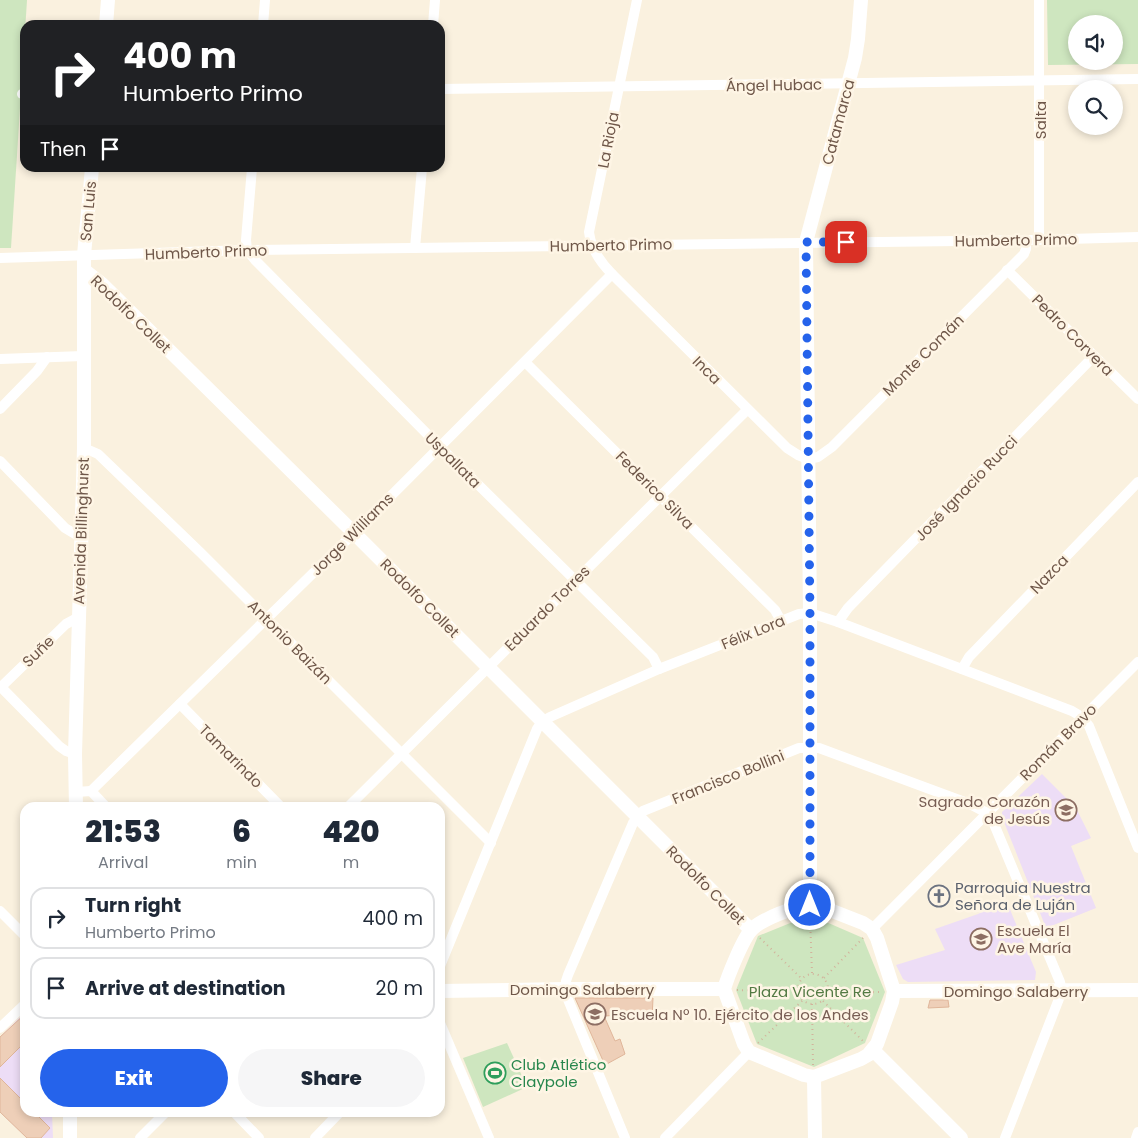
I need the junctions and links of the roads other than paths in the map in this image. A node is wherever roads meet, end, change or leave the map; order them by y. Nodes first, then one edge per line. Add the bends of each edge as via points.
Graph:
1 (108, 0) edge
2 (265, 0) edge
3 (435, 0) edge
4 (637, 0) edge
5 (860, 0) edge
6 (1039, 0) edge
7 (106, 20) edge
8 (263, 20) edge
9 (433, 20) edge
10 (1138, 79) edge
11 (1040, 80) junction
12 (849, 83) junction
13 (618, 87) junction
14 (445, 89) edge
15 (92, 172) edge
16 (252, 172) edge
17 (422, 172) edge
18 (1138, 237) edge
19 (1026, 240) junction
20 (1039, 240) junction
21 (806, 242) junction
22 (592, 245) junction
23 (415, 248) junction
24 (247, 250) junction
25 (84, 255) junction
26 (0, 258) edge
27 (84, 270) junction
28 (1007, 270) junction
29 (612, 274) junction
30 (83, 356) junction
31 (1094, 356) junction
32 (47, 357) junction
33 (0, 359) edge
34 (525, 362) junction
35 (1138, 399) edge
36 (0, 409) edge
37 (748, 410) junction
38 (84, 448) junction
39 (440, 448) junction
40 (808, 459) junction
41 (0, 461) edge
42 (1138, 482) edge
43 (660, 496) junction
44 (354, 533) junction
45 (80, 537) junction
46 (574, 581) junction
47 (810, 613) junction
48 (79, 616) junction
49 (266, 619) junction
50 (781, 621) junction
51 (838, 622) junction
52 (1138, 662) edge
53 (488, 667) junction
54 (660, 669) junction
55 (962, 669) junction
56 (0, 687) edge
57 (180, 704) junction
58 (1082, 717) junction
59 (542, 722) junction
60 (810, 747) junction
61 (401, 753) junction
62 (75, 754) junction
63 (91, 791) junction
64 (76, 792) junction
65 (76, 802) edge
66 (101, 802) edge
67 (276, 802) edge
68 (353, 802) edge
69 (987, 813) junction
70 (637, 816) junction
71 (1136, 836) edge
72 (491, 844) junction
73 (1138, 848) edge
74 (810, 905) junction
75 (0, 911) edge
76 (872, 929) junction
77 (751, 930) junction
78 (20, 931) edge
79 (445, 954) edge
80 (565, 989) junction
81 (724, 989) junction
82 (1138, 990) edge
83 (445, 991) edge
84 (894, 991) junction
85 (1062, 991) junction
86 (20, 1009) edge
87 (0, 1028) edge
88 (445, 1035) edge
89 (873, 1050) junction
90 (749, 1052) junction
91 (814, 1077) junction
92 (70, 1117) edge
93 (161, 1117) edge
94 (239, 1117) edge
95 (335, 1117) edge
96 (1138, 1132) edge
97 (70, 1138) edge
98 (140, 1138) edge
99 (259, 1138) edge
100 (314, 1138) edge
101 (488, 1138) edge
102 (625, 1138) edge
103 (664, 1138) edge
104 (815, 1138) edge
105 (961, 1138) edge
106 (1005, 1138) edge
107 (1136, 1138) edge

1 - 7 street
2 - 8 street
3 - 9 street
4 - 13 street, La Rioja
5 - 12 street, Catamarca via 858,39
6 - 11 street, Salta
10 - 11 street, Ángel Hubac
11 - 12 street, Ángel Hubac
11 - 20 street, Salta
12 - 13 street, Ángel Hubac
12 - 21 street, Catamarca
13 - 14 street, Ángel Hubac
13 - 22 street, La Rioja via 589,232
15 - 25 street, San Luis
16 - 24 street
17 - 23 street
18 - 20 street, Humberto Primo
19 - 20 street, Humberto Primo
19 - 21 street, Humberto Primo
19 - 28 street, Monte Comán via 1024,254
21 - 22 street, Humberto Primo
21 - 40 street, Catamarca
22 - 23 street, Humberto Primo
22 - 29 street
23 - 24 street, Humberto Primo
24 - 25 street, Humberto Primo
24 - 39 street, Uspallata
25 - 26 street, Humberto Primo
25 - 27 street, Avenida Billinghurst
27 - 30 street, Avenida Billinghurst
27 - 44 street, Rodolfo Collet via 102,284
28 - 31 street, Pedro Corvera
28 - 40 street, Monte Comán via 832,447 818,457
29 - 34 street, Jorge Williams
29 - 37 street, Inca
30 - 32 street
30 - 38 street, Avenida Billinghurst
31 - 35 street, Pedro Corvera
31 - 51 street, José Ignacio Rucci
32 - 33 street
32 - 36 street
34 - 39 street, Jorge Williams
34 - 43 street, Federico Silva
37 - 40 street, Inca via 787,448
37 - 43 street, Eduardo Torres
38 - 45 street, Avenida Billinghurst
38 - 49 street, Antonio Baizán via 98,454
39 - 44 street, Jorge Williams
39 - 46 street, Uspallata
40 - 47 street, Catamarca
41 - 45 street via 64,528
42 - 55 street, Nazca via 969,657
43 - 46 street, Eduardo Torres
43 - 50 street, Federico Silva via 775,610
44 - 49 street, Jorge Williams
44 - 53 street, Rodolfo Collet
45 - 48 street, Avenida Billinghurst
46 - 53 street, Eduardo Torres
46 - 54 street, Uspallata via 652,657
47 - 50 street, Félix Lora
47 - 51 street
47 - 60 street, Catamarca
48 - 56 street, Suñe via 66,624
48 - 62 street, Avenida Billinghurst
49 - 57 street, Jorge Williams
49 - 61 street, Antonio Baizán
50 - 54 street, Félix Lora
51 - 55 street
52 - 58 street, Román Bravo
53 - 59 street, Rodolfo Collet
53 - 61 street, Eduardo Torres
54 - 59 street, Félix Lora
55 - 58 street
56 - 62 street via 59,746
57 - 63 street, Jorge Williams
57 - 67 street, Tamarindo
58 - 69 street, Román Bravo
58 - 71 street via 1089,726
59 - 70 street, Rodolfo Collet
59 - 72 street
60 - 69 street
60 - 70 street, Francisco Bollini via 799,748
60 - 74 street, Catamarca
61 - 68 street, Eduardo Torres
61 - 72 street, Antonio Baizán
62 - 64 street, Avenida Billinghurst
63 - 64 street
63 - 66 street
64 - 65 street, Avenida Billinghurst
69 - 76 street, Román Bravo
69 - 85 street
70 - 77 street, Rodolfo Collet
70 - 80 street via 568,975
71 - 73 street
72 - 79 street
74 - 76 street
74 - 77 street via 799,906
75 - 78 street
76 - 84 street
77 - 81 street
80 - 81 street, Domingo Salaberry
80 - 83 street, Domingo Salaberry
80 - 102 street
81 - 90 street
82 - 85 street, Domingo Salaberry
84 - 85 street, Domingo Salaberry
84 - 89 street
85 - 106 street
86 - 87 street
88 - 101 street
89 - 91 street via 861,1059
89 - 105 street
90 - 91 street
90 - 103 street
91 - 104 street
92 - 97 street
93 - 98 street
94 - 99 street
95 - 100 street
96 - 107 street

